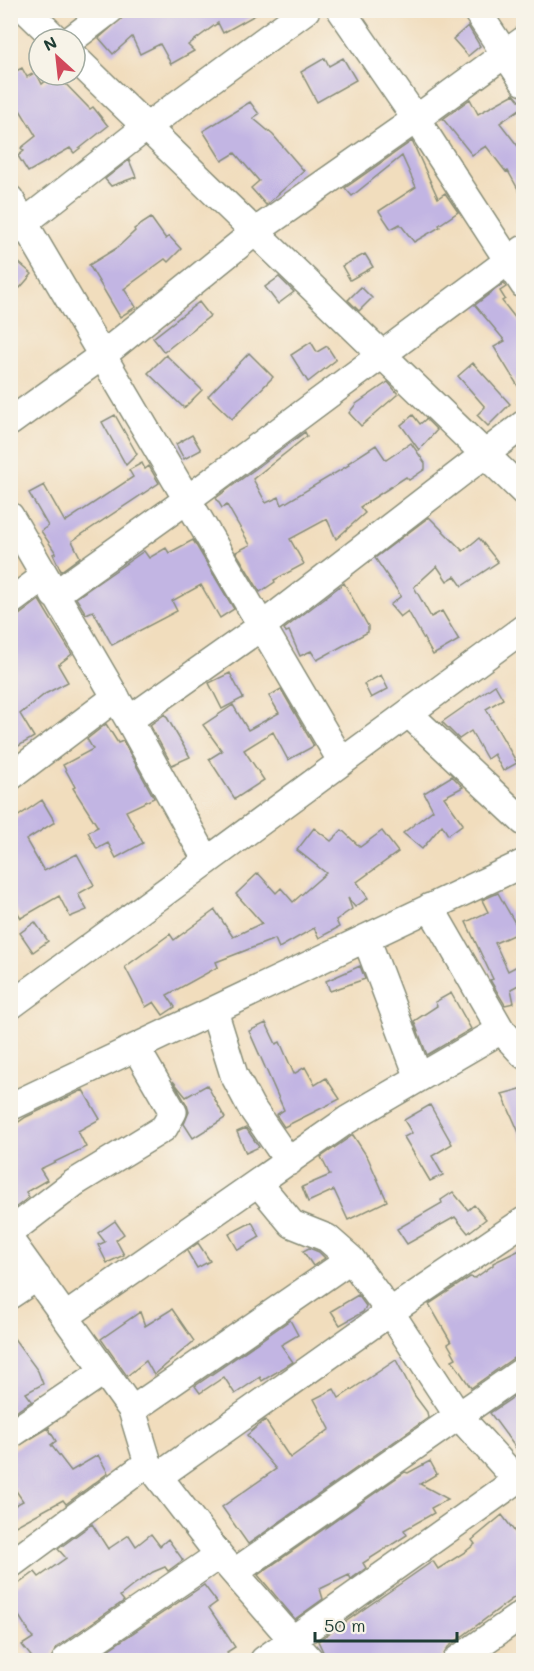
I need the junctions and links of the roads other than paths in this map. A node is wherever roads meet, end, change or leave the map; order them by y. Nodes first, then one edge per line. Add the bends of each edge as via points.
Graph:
1 (26, 10) edge
2 (110, 10) edge
3 (306, 10) edge
4 (341, 10) edge
5 (476, 10) edge
6 (44, 27) edge
7 (87, 28) edge
8 (514, 46) edge
9 (87, 70) edge
10 (524, 82) edge
11 (416, 119) junction
12 (145, 128) junction
13 (10, 199) edge
14 (18, 229) edge
15 (256, 231) junction
16 (516, 256) edge
17 (524, 285) edge
18 (381, 354) junction
19 (103, 355) junction
20 (10, 422) edge
21 (524, 424) edge
22 (486, 455) junction
23 (524, 492) edge
24 (188, 499) junction
25 (10, 516) edge
26 (49, 585) junction
27 (10, 602) edge
28 (262, 626) junction
29 (524, 628) edge
30 (122, 709) junction
31 (409, 714) junction
32 (342, 762) junction
33 (10, 777) edge
34 (524, 822) edge
35 (207, 861) junction
36 (524, 863) edge
37 (430, 908) junction
38 (366, 938) junction
39 (10, 1006) edge
40 (213, 1011) junction
41 (501, 1030) junction
42 (136, 1048) junction
43 (524, 1055) edge
44 (419, 1078) junction
45 (10, 1107) edge
46 (289, 1162) junction
47 (259, 1184) junction
48 (524, 1221) edge
49 (10, 1232) edge
50 (10, 1240) edge
51 (351, 1259) junction
52 (37, 1277) junction
53 (10, 1295) edge
54 (390, 1312) junction
55 (65, 1317) junction
56 (524, 1370) edge
57 (104, 1371) junction
58 (132, 1410) junction
59 (457, 1414) junction
60 (10, 1435) edge
61 (154, 1470) junction
62 (520, 1478) edge
63 (227, 1563) junction
64 (10, 1565) edge
65 (524, 1613) edge
66 (292, 1640) junction
67 (66, 1660) edge
68 (264, 1660) edge
69 (310, 1660) edge
70 (457, 1660) edge

1 - 6 street
2 - 7 street
3 - 12 street
4 - 11 street
5 - 8 street
8 - 10 street
8 - 11 street
9 - 12 street
11 - 15 street
11 - 16 street
12 - 14 street
12 - 15 street
13 - 14 street
14 - 19 street
15 - 18 street
15 - 19 street
16 - 17 street
16 - 18 street
18 - 22 street
18 - 24 street
19 - 20 street
19 - 24 street
21 - 22 street
22 - 23 street
22 - 28 street
24 - 26 street
24 - 28 street
25 - 26 street
26 - 27 street
26 - 30 street
28 - 30 street
28 - 32 street
29 - 31 street
30 - 33 street
30 - 35 street
31 - 32 street
31 - 34 street
32 - 35 street
35 - 39 street
36 - 37 street
37 - 38 street
37 - 41 street
38 - 40 street
38 - 44 street
40 - 42 street
40 - 46 street via 234,1075
41 - 43 street
41 - 44 street
42 - 45 street
42 - 49 street via 173,1112 169,1122 74,1183
44 - 46 street via 347,1120
46 - 47 street
47 - 51 street via 292,1224 327,1238
47 - 55 street
48 - 54 street
50 - 52 street
51 - 54 street
51 - 58 street
52 - 53 street
52 - 55 street
54 - 59 street
54 - 61 street
55 - 57 street
56 - 59 street
57 - 58 street
57 - 60 street
58 - 61 street
59 - 62 street
59 - 63 street
61 - 63 street
61 - 64 street
62 - 66 street
63 - 66 street
63 - 67 street
65 - 70 street
66 - 68 street
66 - 69 street

